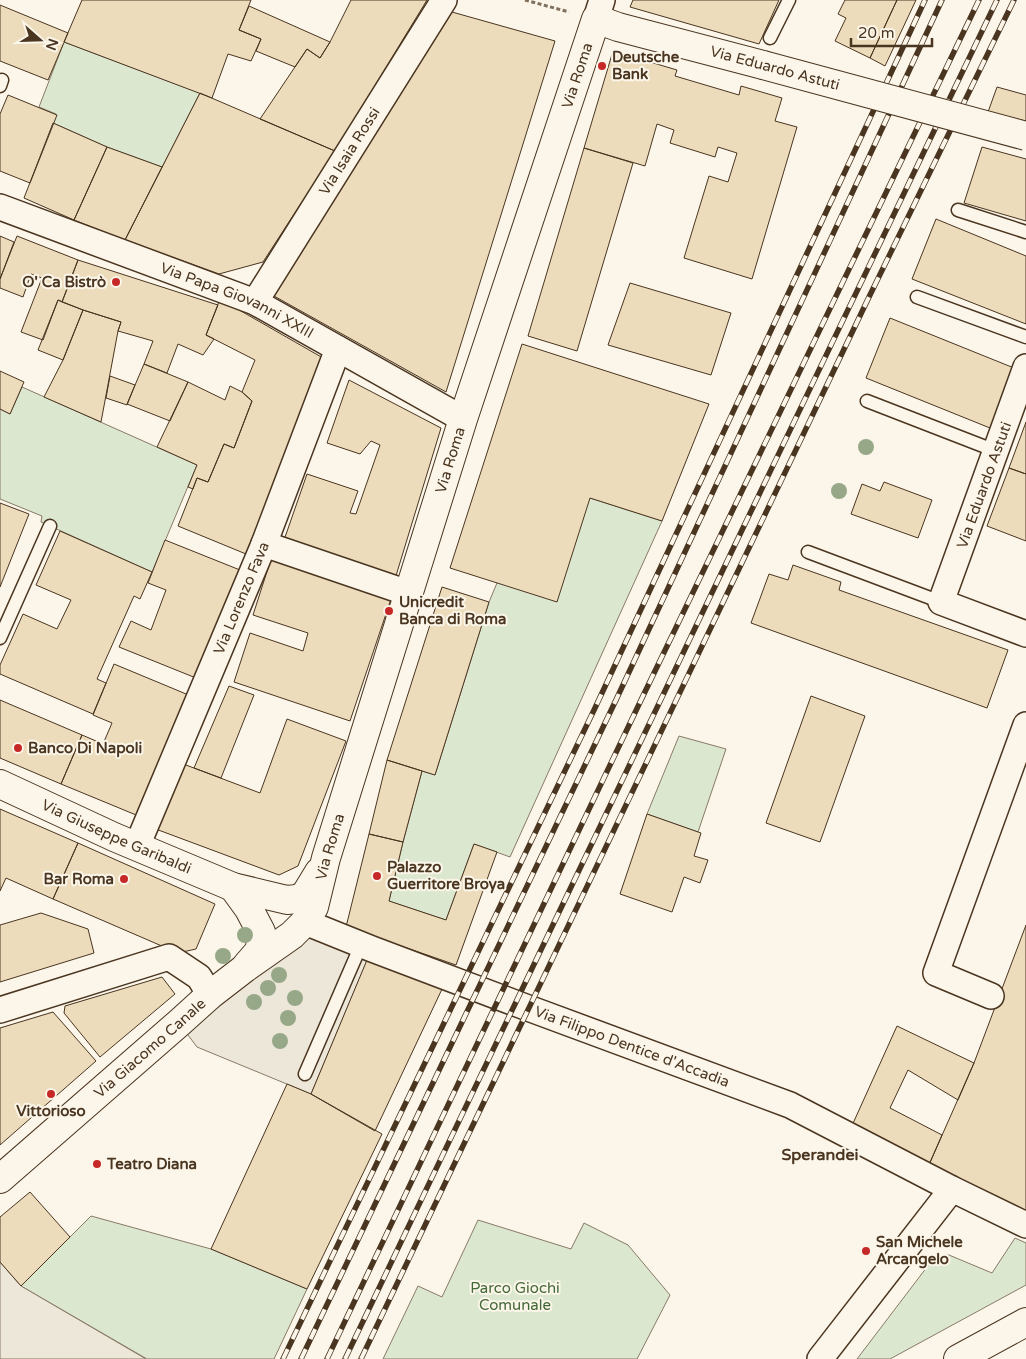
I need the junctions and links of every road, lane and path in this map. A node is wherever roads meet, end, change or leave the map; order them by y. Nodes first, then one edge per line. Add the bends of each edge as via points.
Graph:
1 (444, 0) edge
2 (525, 0) edge
3 (789, 0) edge
4 (599, 10) edge
5 (770, 38) dead end
6 (1026, 136) edge
7 (0, 207) edge
8 (958, 210) dead end
9 (1026, 232) edge
10 (917, 298) dead end
11 (255, 302) junction
12 (1026, 337) edge
13 (338, 349) junction
14 (1026, 367) edge
15 (867, 401) dead end
16 (463, 418) junction
17 (996, 451) junction
18 (50, 526) dead end
19 (264, 544) junction
20 (808, 552) dead end
21 (408, 593) junction
22 (941, 602) junction
23 (1026, 634) edge
24 (0, 638) edge
25 (1026, 725) edge
26 (0, 784) edge
27 (137, 846) junction
28 (326, 858) junction
29 (234, 886) junction
30 (305, 922) junction
31 (361, 945) junction
32 (245, 968) junction
33 (210, 995) junction
34 (991, 996) dead end
35 (0, 1010) edge
36 (305, 1074) dead end
37 (0, 1180) edge
38 (952, 1189) junction
39 (1026, 1225) edge
40 (1026, 1322) edge
41 (820, 1359) edge
42 (958, 1359) edge

1 - 11 street, Via Isaia Rossi
2 - 4 path
3 - 5 lane
4 - 6 street, Via Eduardo Astuti, bridge via 618,27
4 - 16 street, Via Roma
7 - 11 street, Via Papa Giovanni XXIII
8 - 9 lane
10 - 12 lane
11 - 13 street, Via Papa Giovanni XXIII
13 - 16 street, Via Papa Giovanni XXIII
13 - 19 street, Via Lorenzo Fava
14 - 17 street, Via Eduardo Astuti
15 - 17 lane
16 - 21 street, Via Roma
17 - 22 street, Via Eduardo Astuti
18 - 24 lane
19 - 21 street
19 - 27 street, Via Lorenzo Fava
20 - 22 lane
21 - 28 street, Via Roma
22 - 23 street
25 - 34 street via 936,973
26 - 27 street, Via Giuseppe Garibaldi
27 - 29 street, Via Giuseppe Garibaldi
28 - 29 street, Via Giuseppe Garibaldi via 310,887 297,899 286,900
28 - 30 street, Via Roma via 314,907
29 - 32 street via 261,932 260,950
30 - 31 street, Via Filippo Dentice d'Accadia
30 - 32 street, Via Giacomo Canale
31 - 36 lane
31 - 38 street, Via Filippo Dentice d'Accadia via 790,1105
32 - 33 street, Via Giacomo Canale
33 - 35 street via 199,977 169,957
33 - 37 street, Via Giacomo Canale
38 - 39 street, Via Filippo Dentice d'Accadia
38 - 41 street
40 - 42 street

